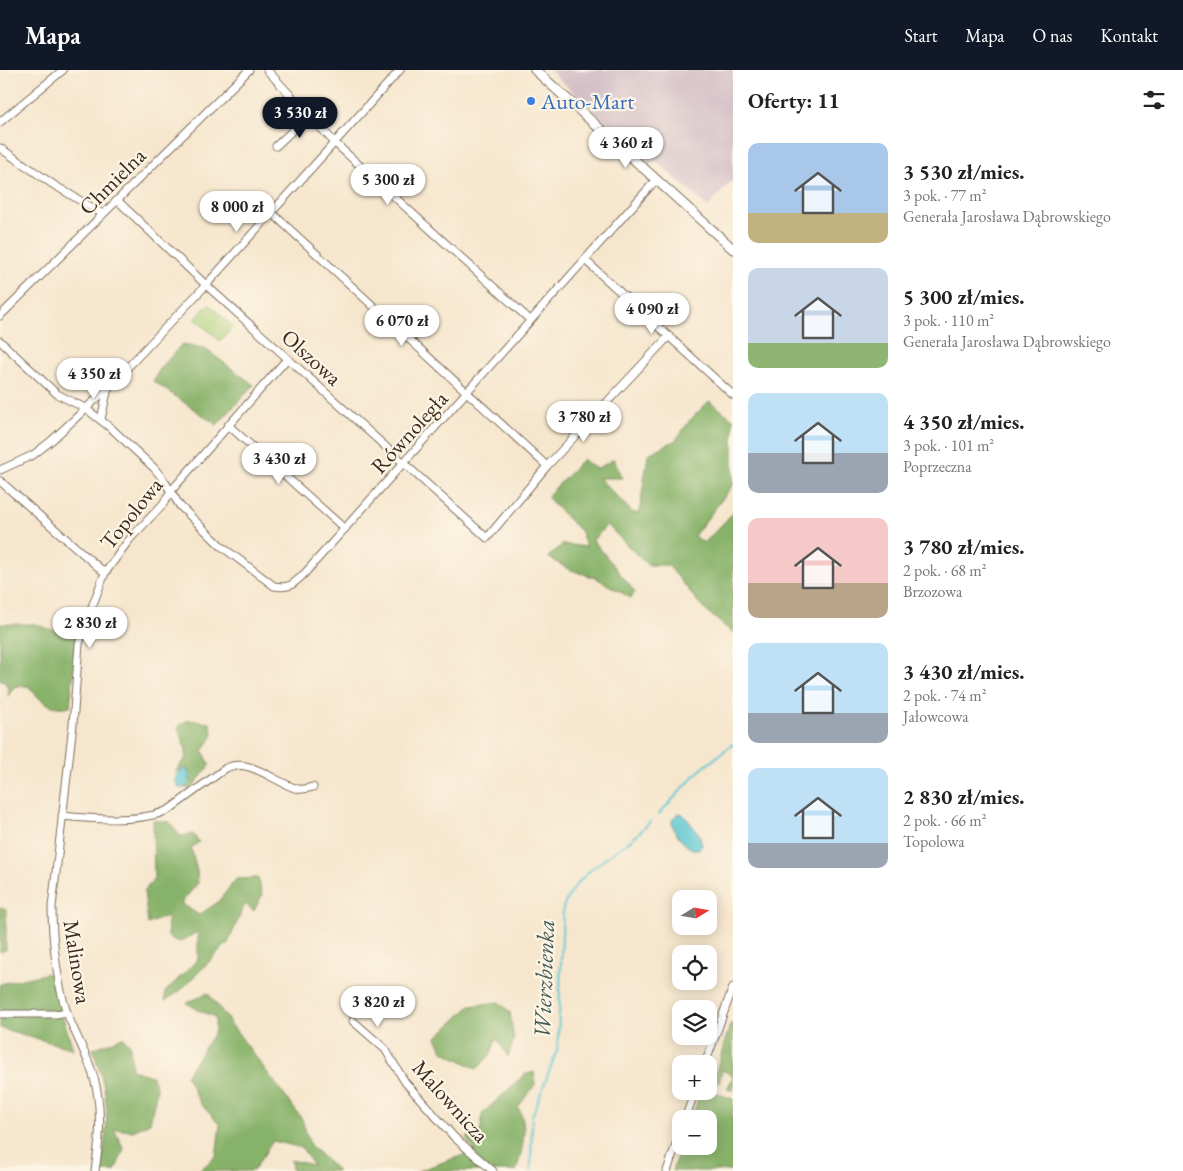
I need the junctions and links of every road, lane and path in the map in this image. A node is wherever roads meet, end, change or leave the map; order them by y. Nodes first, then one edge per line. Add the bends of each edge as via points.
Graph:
1 (63, 70) edge
2 (249, 70) edge
3 (267, 70) edge
4 (400, 70) edge
5 (535, 70) edge
6 (309, 115) junction
7 (0, 122) edge
8 (335, 143) junction
9 (276, 146) dead end
10 (0, 148) edge
11 (656, 180) junction
12 (117, 200) junction
13 (271, 212) junction
14 (103, 214) junction
15 (733, 249) edge
16 (585, 260) junction
17 (206, 285) junction
18 (0, 316) edge
19 (530, 320) junction
20 (669, 336) junction
21 (0, 341) edge
22 (287, 359) junction
23 (108, 388) junction
24 (468, 392) junction
25 (733, 395) edge
26 (85, 408) junction
27 (101, 419) junction
28 (228, 425) junction
29 (404, 463) junction
30 (548, 466) junction
31 (0, 470) edge
32 (0, 481) edge
33 (171, 490) junction
34 (345, 529) junction
35 (105, 573) junction
36 (73, 724) joint
37 (314, 787) dead end
38 (62, 816) junction
39 (733, 988) edge
40 (66, 1012) junction
41 (0, 1014) edge
42 (352, 1021) dead end
43 (708, 1055) edge
44 (672, 1155) edge
45 (95, 1171) edge
46 (493, 1171) edge
47 (667, 1171) edge

1 - 7 street
2 - 12 street, Chmielna
3 - 6 street
4 - 8 street
5 - 11 main road
6 - 8 street
6 - 9 street
8 - 13 street
8 - 19 street
10 - 14 street
11 - 15 main road
11 - 16 street, Równoległa
12 - 14 street, Chmielna
12 - 17 street, Olszowa
13 - 17 street
13 - 24 street
14 - 18 street, Chmielna
16 - 19 street, Równoległa
16 - 20 street
17 - 22 street, Olszowa
17 - 23 street
19 - 24 street, Równoległa
20 - 25 street
20 - 30 street
21 - 26 street, Równoległa via 57,394
22 - 28 street, Topolowa
22 - 29 street, Olszowa
23 - 26 street
23 - 27 street
24 - 29 street, Równoległa
24 - 30 street
26 - 27 street, Równoległa
26 - 31 street via 52,441
27 - 33 street, Równoległa via 154,468
28 - 33 street, Topolowa
28 - 34 street
29 - 30 street, Olszowa via 487,538
29 - 34 street, Równoległa
32 - 35 street
33 - 34 street, Równoległa via 180,506 221,546 274,586 290,586
33 - 35 street, Topolowa
35 - 36 street, Topolowa via 79,644
36 - 38 street, Malinowa
37 - 38 street via 300,789 250,767 232,765 161,814 135,818
38 - 40 street, Malinowa via 52,934
39 - 43 street
40 - 41 street
40 - 45 street, Malinowa via 91,1068 97,1090 100,1120
42 - 46 street, Malownicza via 386,1051 406,1082 454,1137
44 - 47 street

